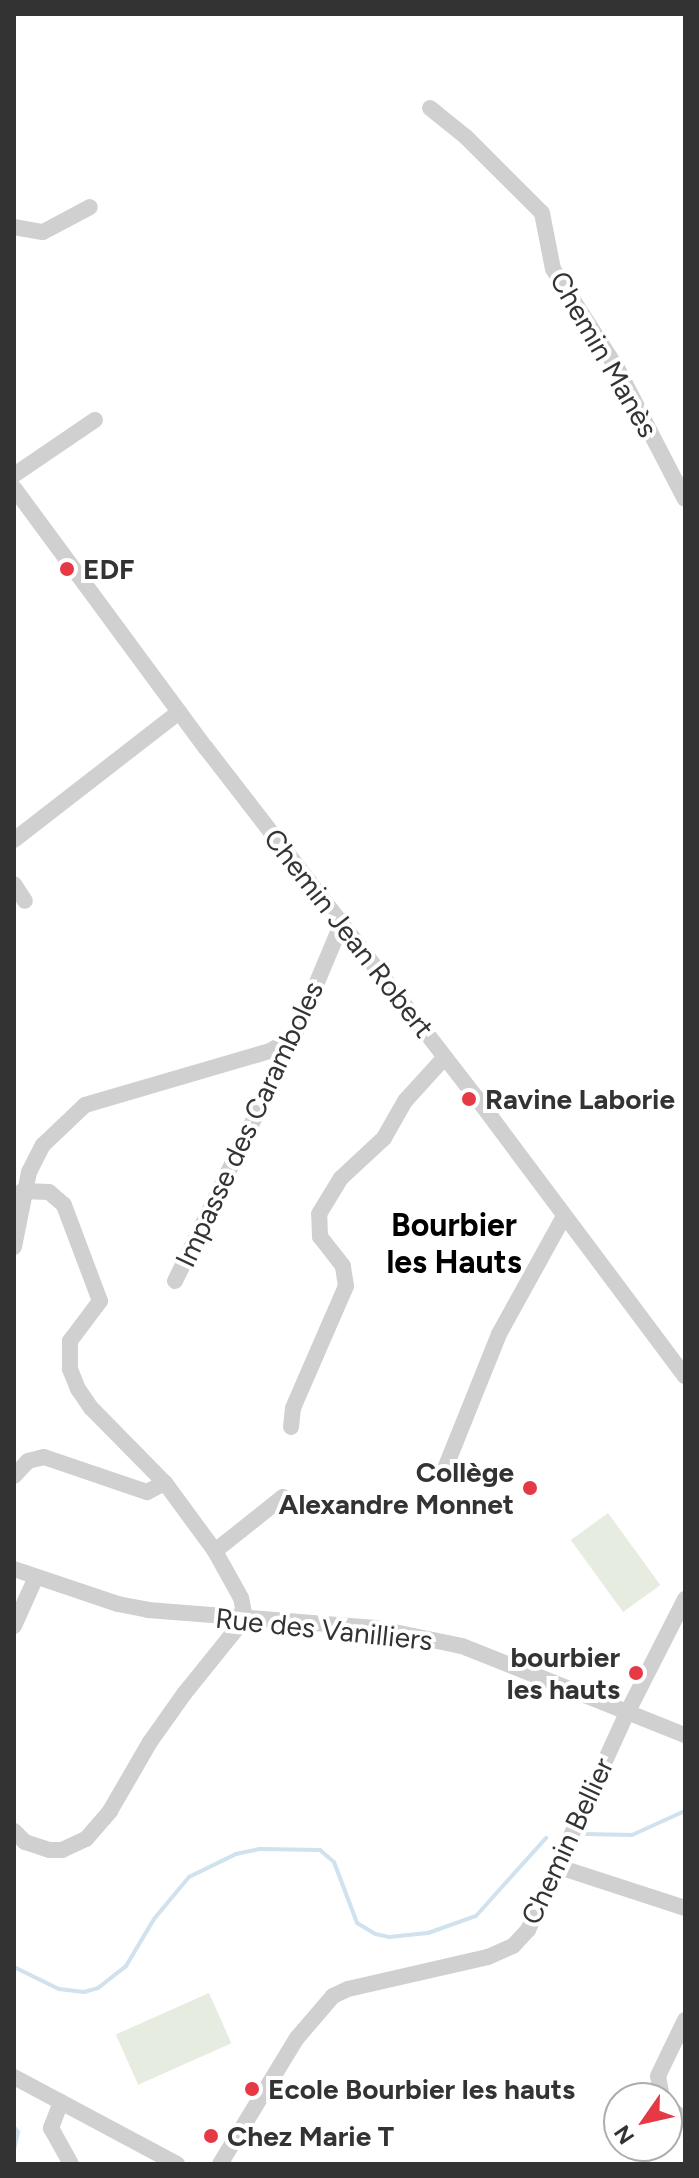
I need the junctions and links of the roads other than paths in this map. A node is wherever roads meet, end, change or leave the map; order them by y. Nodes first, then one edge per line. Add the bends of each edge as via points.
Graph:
1 (430, 108) dead end
2 (90, 207) dead end
3 (14, 227) edge
4 (95, 420) dead end
5 (14, 475) edge
6 (14, 488) edge
7 (685, 499) edge
8 (179, 712) junction
9 (14, 840) edge
10 (14, 884) edge
11 (25, 901) dead end
12 (342, 923) junction
13 (294, 1037) junction
14 (445, 1057) junction
15 (22, 1191) junction
16 (563, 1218) junction
17 (14, 1247) edge
18 (175, 1281) dead end
19 (685, 1376) edge
20 (291, 1427) dead end
21 (446, 1466) dead end
22 (14, 1476) edge
23 (165, 1483) junction
24 (283, 1497) dead end
25 (215, 1551) junction
26 (14, 1569) edge
27 (36, 1577) junction
28 (685, 1599) edge
29 (245, 1618) junction
30 (14, 1626) edge
31 (627, 1713) junction
32 (685, 1735) edge
33 (14, 1831) edge
34 (556, 1866) junction
35 (685, 1908) edge
36 (683, 2031) edge
37 (14, 2077) edge
38 (659, 2082) edge
39 (61, 2102) junction
40 (71, 2164) edge
41 (177, 2164) edge
42 (220, 2164) edge

1 - 7 street, Chemin Manès via 542,213 553,269 618,370
2 - 3 street via 48,231
4 - 5 street
6 - 8 street, Chemin Jean Robert
8 - 9 street
8 - 12 street, Chemin Jean Robert
10 - 11 street
12 - 13 street, Impasse des Caramboles
12 - 14 street, Chemin Jean Robert
13 - 15 street via 270,1051 85,1105 43,1145
13 - 18 street, Impasse des Caramboles
14 - 16 street, Chemin Jean Robert
14 - 20 street via 405,1101 384,1138 341,1178 319,1214 320,1237 343,1266 346,1286 293,1408
15 - 17 street
15 - 23 street via 49,1192 64,1205 100,1301 70,1341 70,1369 78,1389
16 - 19 street, Chemin Jean Robert
16 - 21 street via 499,1334
22 - 23 street via 28,1461 44,1457 147,1492
23 - 25 street
24 - 25 street
25 - 29 street via 241,1598
26 - 27 street, Rue des Vanilliers
27 - 29 street, Rue des Vanilliers via 133,1607
27 - 30 street
28 - 31 street, Chemin Bellier
29 - 31 street, Rue des Vanilliers via 383,1629 462,1646
29 - 33 street via 184,1694 110,1811 86,1839 50,1850 25,1842
31 - 32 street, Rue des Vanilliers
31 - 34 street, Chemin Bellier
34 - 35 street
34 - 42 street, Chemin Bellier via 528,1930 513,1946 333,1996 297,2038
36 - 38 street
37 - 39 street
39 - 40 street via 51,2128
39 - 41 street

